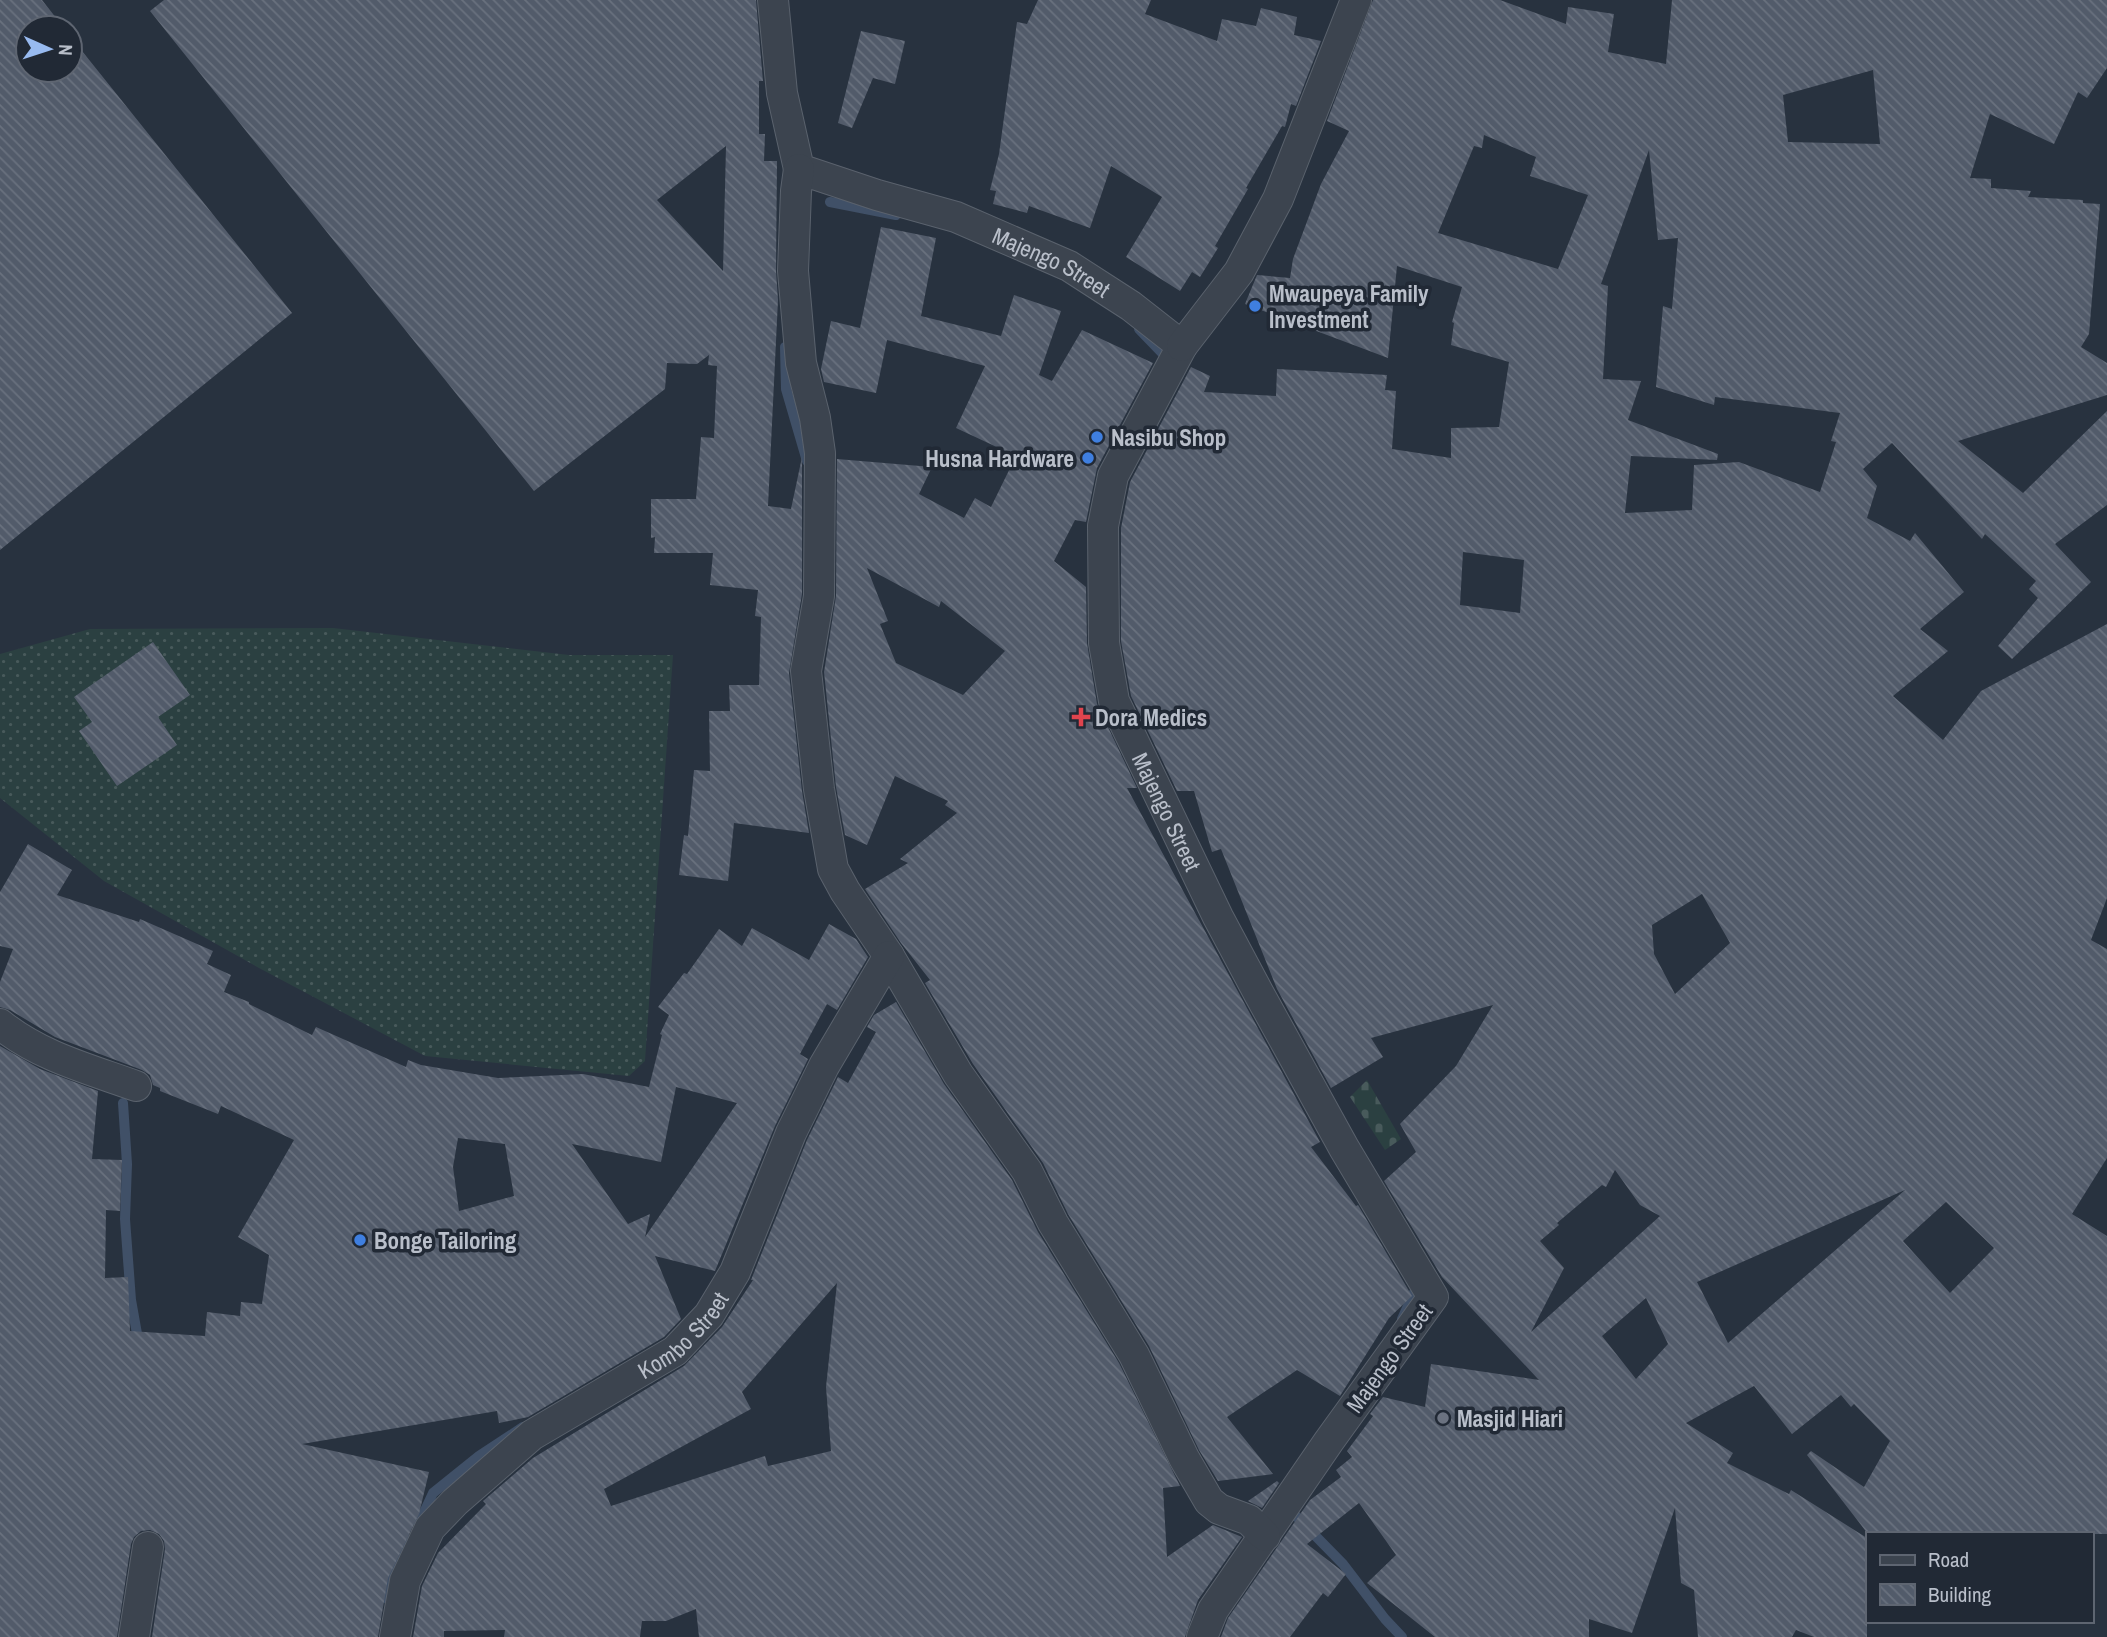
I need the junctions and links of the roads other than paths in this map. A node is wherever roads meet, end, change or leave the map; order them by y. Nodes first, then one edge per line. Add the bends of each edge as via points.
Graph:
1 (773, 0) edge
2 (1356, 0) edge
3 (799, 169) junction
4 (1182, 346) junction
5 (889, 956) junction
6 (0, 1024) edge
7 (136, 1086) dead end
8 (1265, 1536) junction
9 (148, 1547) dead end
10 (134, 1637) edge
11 (395, 1637) edge
12 (1202, 1637) edge

1 - 3 street via 782,93
2 - 4 street via 1278,199 1239,272
3 - 4 street, Majengo Street via 956,217 1018,242 1069,266
3 - 5 street via 793,271 801,363 820,453 818,596 806,671 818,789 833,869
4 - 8 street, Majengo Street via 1113,476 1103,526 1104,643 1115,701 1258,992 1433,1297
5 - 8 street via 958,1074 1027,1171 1060,1235 1134,1355 1209,1501 1248,1520
5 - 11 street, Kombo Street via 796,1121 735,1272 709,1315 675,1351 532,1435 455,1502 430,1528 405,1581
6 - 7 street via 43,1052
8 - 12 street, Majengo Street via 1213,1610
9 - 10 street

